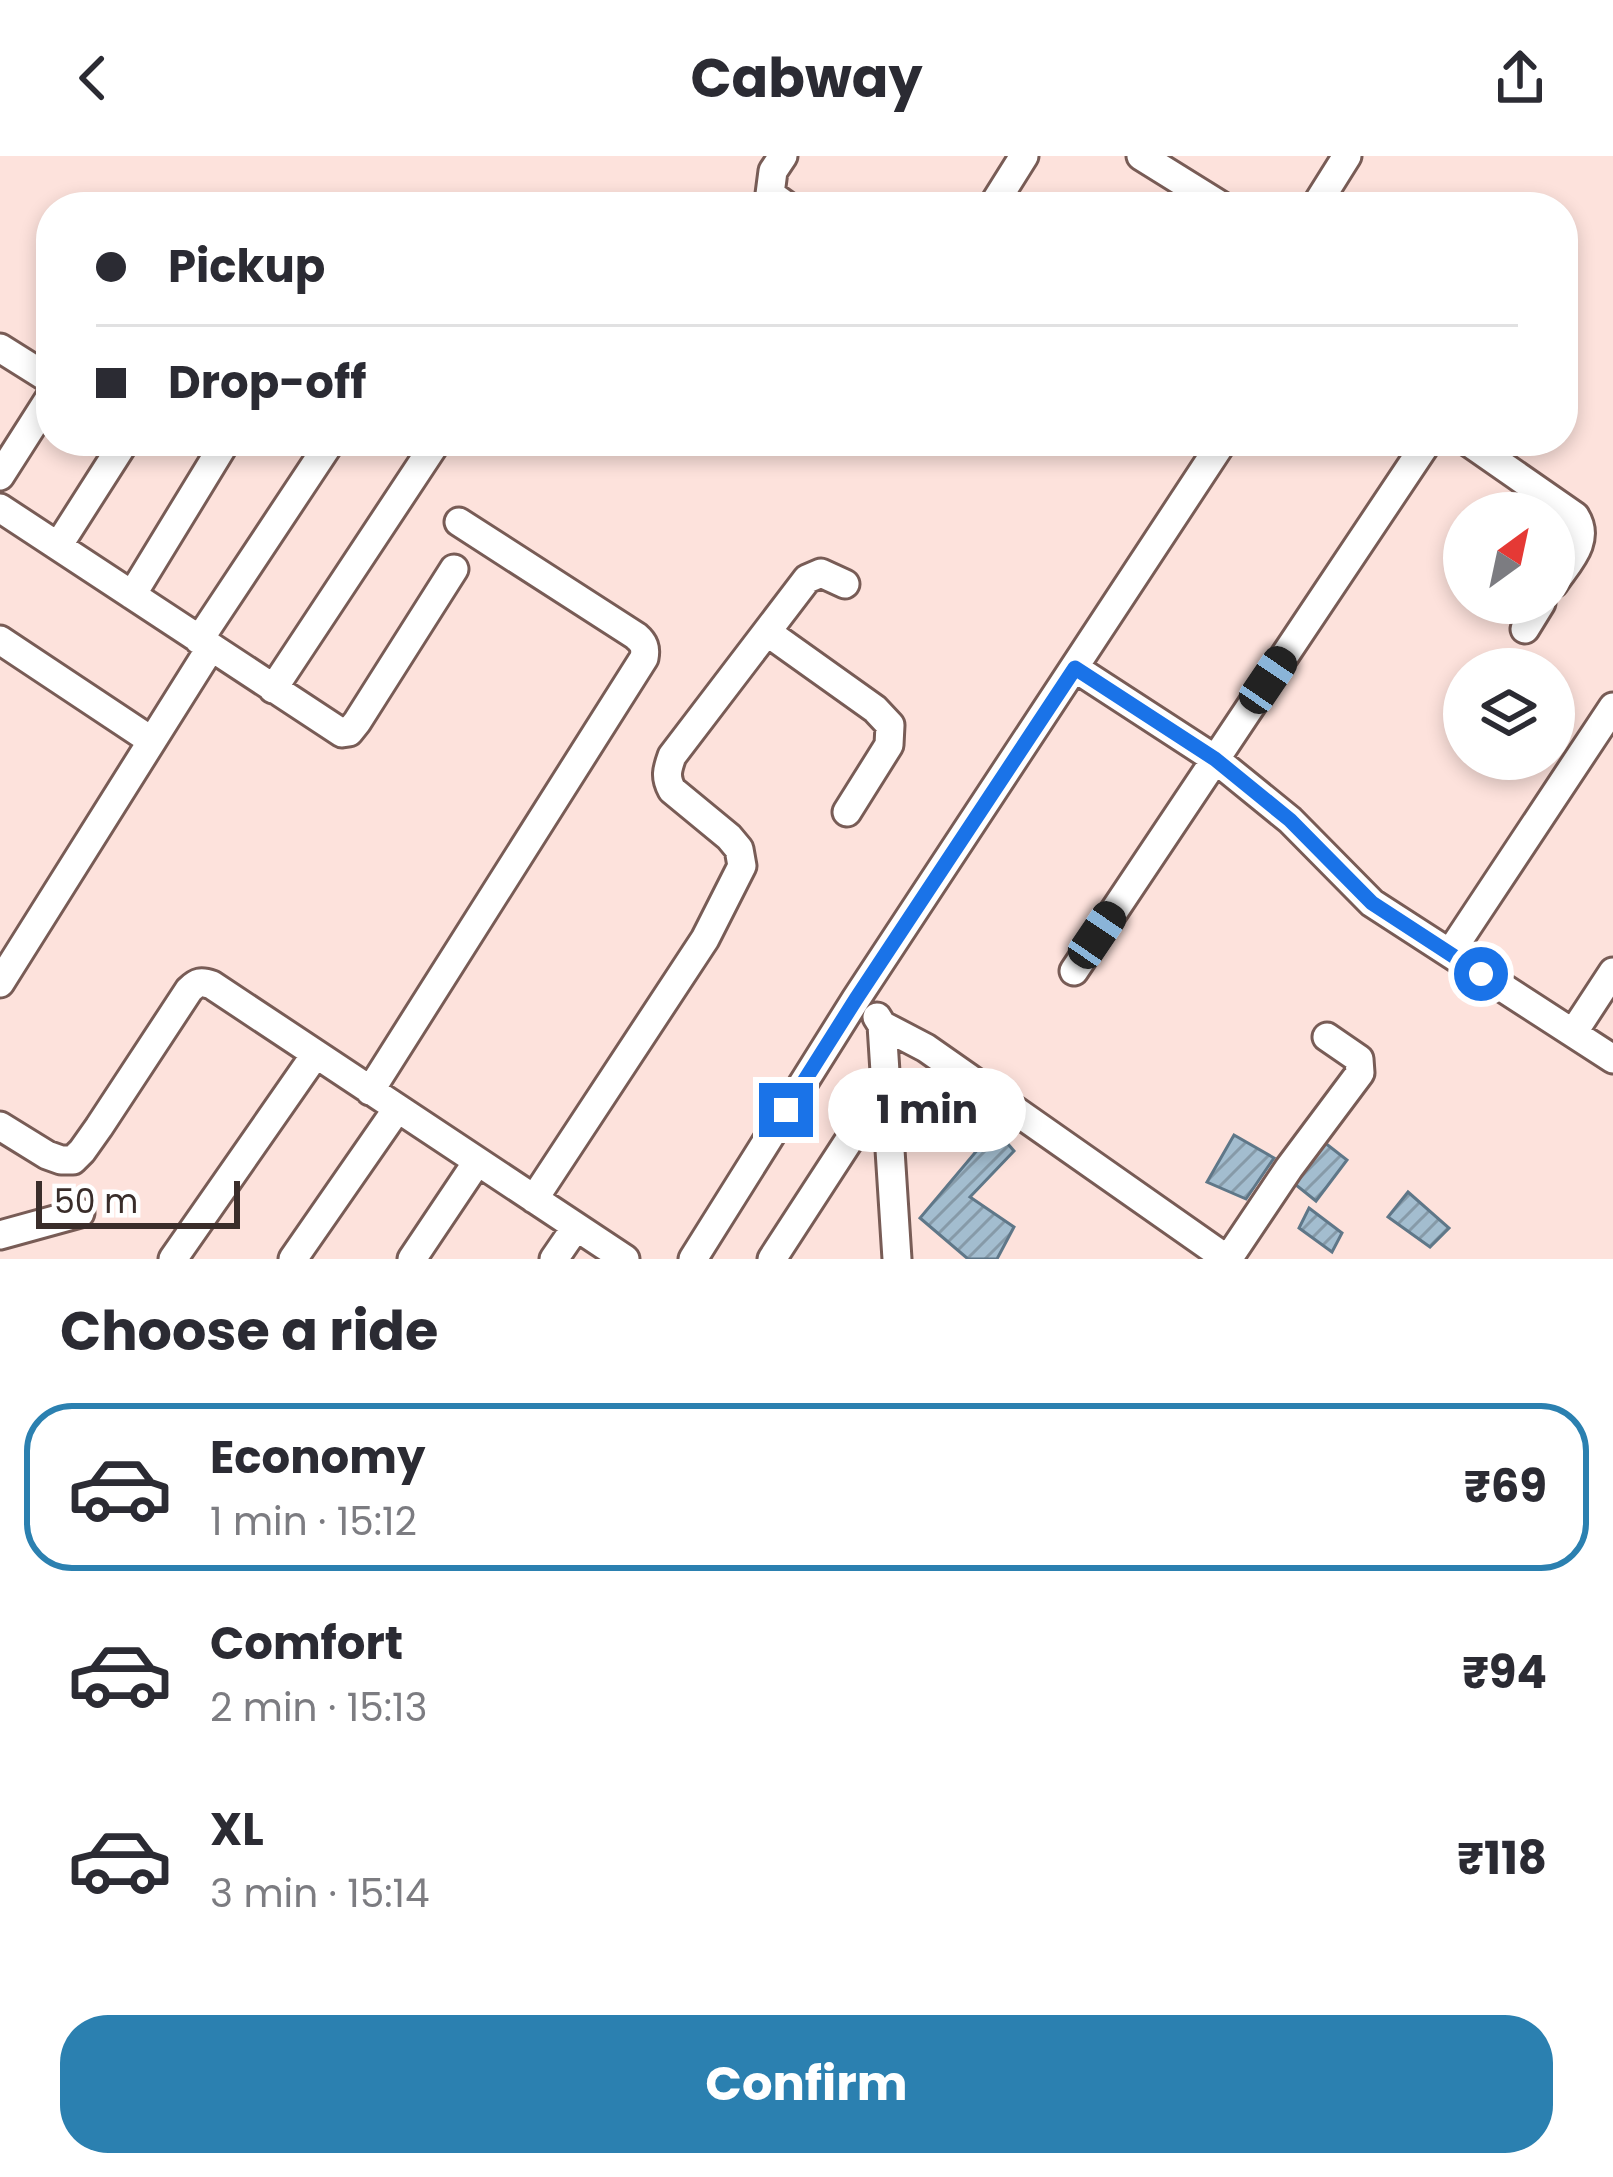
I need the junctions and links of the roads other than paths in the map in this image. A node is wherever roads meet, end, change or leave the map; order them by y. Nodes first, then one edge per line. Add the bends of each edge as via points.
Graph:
1 (782, 156) edge
2 (1024, 156) edge
3 (1141, 156) edge
4 (1347, 156) edge
5 (1181, 182) edge
6 (770, 192) edge
7 (1001, 192) edge
8 (1324, 192) edge
9 (0, 348) edge
10 (36, 371) edge
11 (36, 420) edge
12 (115, 456) edge
13 (217, 456) edge
14 (322, 456) edge
15 (427, 456) edge
16 (1213, 456) edge
17 (1418, 456) edge
18 (1489, 456) edge
19 (0, 476) edge
20 (1540, 492) edge
21 (0, 508) edge
22 (1575, 516) edge
23 (459, 522) dead end
24 (58, 546) junction
25 (1575, 551) edge
26 (454, 569) dead end
27 (845, 584) dead end
28 (132, 595) junction
29 (1528, 624) edge
30 (1525, 629) dead end
31 (767, 632) junction
32 (0, 640) edge
33 (205, 644) junction
34 (1075, 668) junction
35 (273, 689) junction
36 (1613, 707) edge
37 (152, 742) junction
38 (1215, 759) junction
39 (848, 812) dead end
40 (1450, 953) junction
41 (1074, 971) dead end
42 (1613, 972) edge
43 (0, 983) edge
44 (856, 999) junction
45 (882, 1025) junction
46 (1573, 1033) junction
47 (1327, 1037) dead end
48 (315, 1055) junction
49 (1613, 1059) edge
50 (370, 1091) junction
51 (398, 1109) junction
52 (0, 1126) edge
53 (848, 1142) dead end
54 (477, 1162) junction
55 (533, 1199) junction
56 (80, 1213) dead end
57 (576, 1227) junction
58 (0, 1235) edge
59 (173, 1259) edge
60 (292, 1259) edge
61 (412, 1259) edge
62 (554, 1259) edge
63 (625, 1259) edge
64 (693, 1259) edge
65 (772, 1259) edge
66 (898, 1259) edge
67 (1227, 1259) edge

1 - 6 street
2 - 7 street
3 - 5 street
4 - 8 street
9 - 10 street
11 - 19 street
12 - 24 street
13 - 28 street
14 - 33 street
15 - 35 street
16 - 34 street
17 - 38 street
18 - 20 street
21 - 24 street
22 - 25 street
23 - 50 street via 646,650
24 - 28 street
26 - 35 street via 349,732
27 - 31 street via 815,573
28 - 33 street
29 - 30 street
31 - 39 street via 890,725 889,745
31 - 55 street via 667,771 672,790 739,849 742,866 705,939
32 - 37 street
33 - 35 street
33 - 37 street
34 - 38 street
34 - 44 street
36 - 40 street
37 - 43 street
38 - 40 street via 1372,903
38 - 41 street
40 - 46 street
42 - 46 street
44 - 45 street
44 - 64 street
45 - 66 street
45 - 67 street
46 - 49 street
47 - 67 street via 1359,1059 1360,1073
48 - 50 street
48 - 52 street via 212,985 196,983 73,1160 47,1155
48 - 59 street
50 - 51 street
51 - 54 street
51 - 60 street
53 - 65 street
54 - 55 street
54 - 61 street
55 - 57 street
56 - 58 street
57 - 62 street
57 - 63 street

